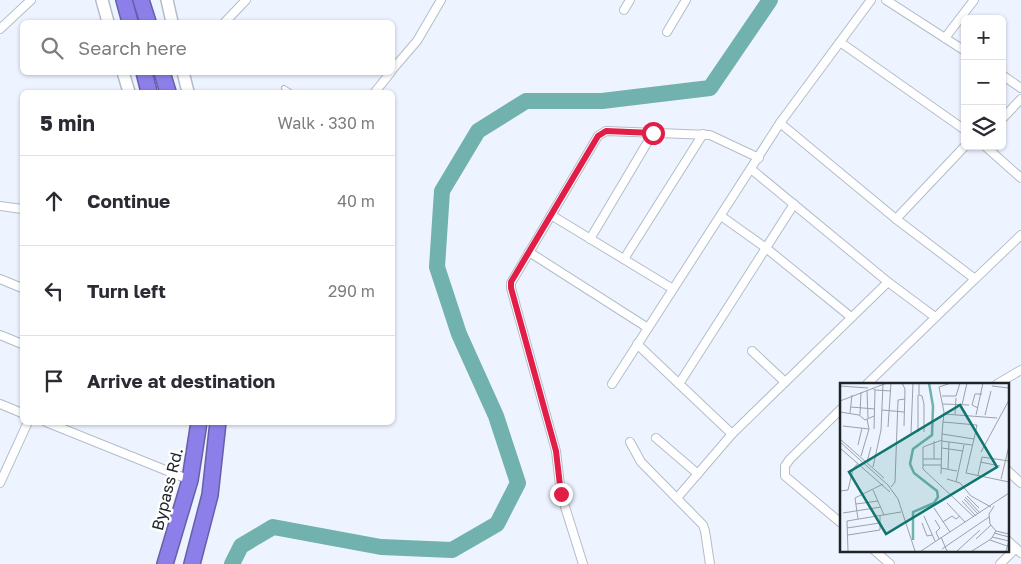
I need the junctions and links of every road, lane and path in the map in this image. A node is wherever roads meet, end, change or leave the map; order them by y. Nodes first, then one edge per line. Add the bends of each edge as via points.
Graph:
1 (31, 0) edge
2 (102, 0) edge
3 (124, 0) edge
4 (141, 0) edge
5 (246, 0) edge
6 (441, 0) edge
7 (630, 0) edge
8 (686, 0) edge
9 (871, 0) edge
10 (886, 0) edge
11 (974, 0) edge
12 (170, 1) edge
13 (624, 10) dead end
14 (107, 20) edge
15 (129, 20) edge
16 (147, 20) edge
17 (172, 20) edge
18 (227, 20) edge
19 (0, 30) edge
20 (667, 32) dead end
21 (945, 38) junction
22 (840, 42) junction
23 (961, 48) edge
24 (395, 67) edge
25 (124, 75) edge
26 (145, 75) edge
27 (163, 75) edge
28 (184, 75) edge
29 (389, 75) edge
30 (1006, 79) edge
31 (284, 88) dead end
32 (1021, 88) edge
33 (128, 90) edge
34 (149, 90) edge
35 (167, 90) edge
36 (188, 90) edge
37 (287, 90) edge
38 (377, 90) edge
39 (1021, 99) edge
40 (1006, 115) edge
41 (780, 123) junction
42 (961, 127) edge
43 (653, 133) junction
44 (703, 134) junction
45 (961, 150) edge
46 (990, 150) edge
47 (759, 158) junction
48 (751, 169) junction
49 (1021, 178) edge
50 (794, 204) junction
51 (0, 206) edge
52 (20, 209) edge
53 (551, 215) junction
54 (721, 216) junction
55 (896, 219) junction
56 (1021, 235) edge
57 (590, 239) junction
58 (766, 248) junction
59 (529, 252) junction
60 (624, 259) junction
61 (0, 279) edge
62 (975, 279) junction
63 (888, 282) junction
64 (20, 287) edge
65 (673, 289) junction
66 (851, 317) junction
67 (935, 317) junction
68 (648, 328) junction
69 (0, 335) edge
70 (20, 343) edge
71 (637, 344) junction
72 (752, 351) dead end
73 (1021, 370) edge
74 (785, 382) junction
75 (868, 383) edge
76 (1000, 383) edge
77 (612, 384) dead end
78 (679, 384) junction
79 (0, 404) edge
80 (840, 410) edge
81 (20, 412) edge
82 (26, 425) edge
83 (199, 425) edge
84 (218, 425) edge
85 (66, 426) edge
86 (732, 434) junction
87 (656, 438) dead end
88 (630, 442) dead end
89 (3, 470) edge
90 (1008, 471) edge
91 (698, 474) junction
92 (190, 480) junction
93 (0, 483) edge
94 (1021, 483) edge
95 (678, 498) junction
96 (840, 522) edge
97 (1008, 541) edge
98 (1018, 550) edge
99 (876, 552) edge
100 (165, 564) edge
101 (192, 564) edge
102 (583, 564) edge
103 (710, 564) edge
104 (890, 564) edge
105 (1000, 564) edge

1 - 19 street
2 - 14 street
3 - 15 highway
4 - 16 highway
5 - 18 street
6 - 24 street via 421,36
7 - 13 street
8 - 20 street
9 - 22 street
10 - 21 street
11 - 21 street
12 - 17 street
21 - 23 street
22 - 41 street
22 - 42 street
25 - 33 street
26 - 34 highway
27 - 35 highway
28 - 36 street
29 - 38 street
30 - 32 street
31 - 37 lane
39 - 40 street
41 - 47 street
41 - 55 street
43 - 44 street
43 - 53 street via 606,131 598,136
43 - 57 street
44 - 47 street
44 - 60 street
45 - 55 street
46 - 49 street
47 - 48 street
48 - 50 street
48 - 54 street
50 - 58 street
50 - 63 street
51 - 52 street
53 - 57 street
53 - 59 street
54 - 58 street
54 - 65 street
55 - 62 street
56 - 62 street
57 - 60 street
58 - 66 street
58 - 78 street
59 - 68 street
59 - 102 street via 511,282 511,288 556,451 561,494
60 - 65 street
61 - 64 street
62 - 67 street
63 - 66 street
63 - 67 street
65 - 68 street
66 - 74 street
67 - 75 street
68 - 71 street
69 - 70 street
71 - 77 street
71 - 78 street
72 - 74 street
73 - 76 street
74 - 86 street
78 - 86 street
79 - 81 street
80 - 96 street via 785,466 785,476
82 - 89 street
83 - 92 highway, Bypass Rd.
84 - 101 highway via 210,496
85 - 92 street
86 - 91 street
87 - 91 street
88 - 95 street via 641,462
89 - 93 street
90 - 94 street
91 - 95 street
92 - 100 highway, Bypass Rd.
95 - 103 street via 706,531
97 - 98 street
98 - 105 street
99 - 104 street

